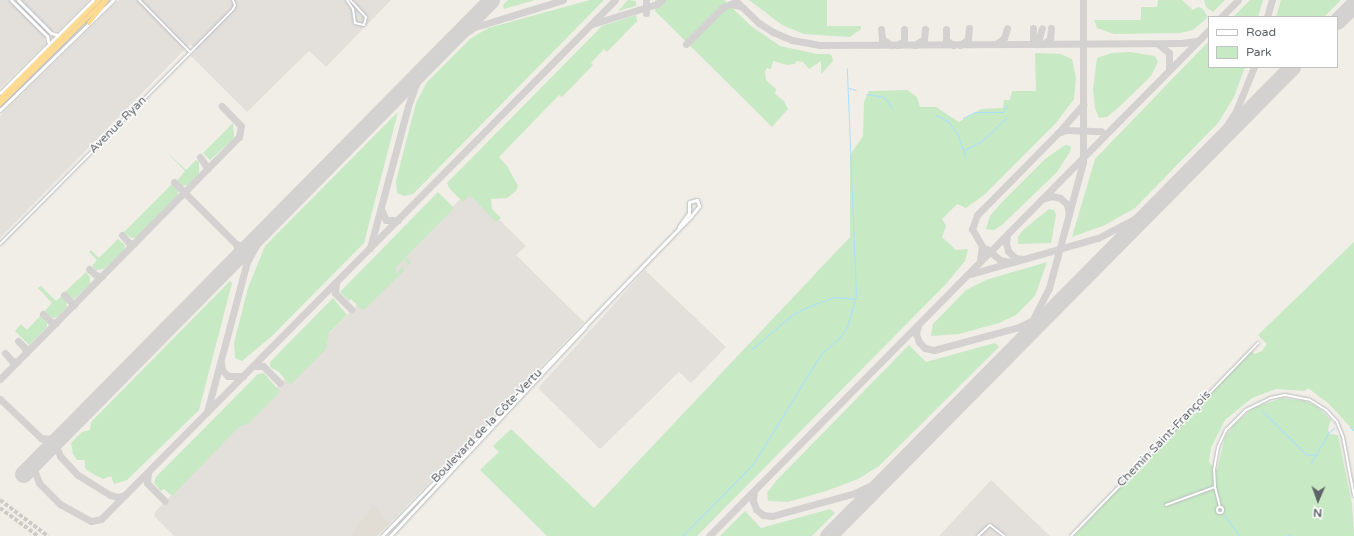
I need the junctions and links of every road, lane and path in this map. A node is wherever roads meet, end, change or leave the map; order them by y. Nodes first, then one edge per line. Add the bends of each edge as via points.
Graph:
1 (11, 0) edge
2 (18, 0) edge
3 (93, 0) edge
4 (99, 0) edge
5 (106, 0) edge
6 (113, 0) edge
7 (139, 0) edge
8 (233, 0) edge
9 (347, 0) edge
10 (350, 0) edge
11 (89, 23) junction
12 (58, 35) junction
13 (49, 44) junction
14 (190, 52) junction
15 (0, 93) edge
16 (0, 99) edge
17 (0, 104) edge
18 (0, 110) edge
19 (679, 227) junction
20 (0, 244) edge
21 (592, 318) junction
22 (1258, 343) dead end
23 (1215, 487) junction
24 (1354, 496) edge
25 (1166, 504) dead end
26 (1220, 507) dead end
27 (382, 536) edge
28 (390, 536) edge
29 (978, 536) edge
30 (1004, 536) edge
31 (1071, 536) edge

1 - 13 street via 47,36
2 - 12 street via 51,33
3 - 12 street
4 - 16 highway
5 - 11 highway
5 - 17 highway
6 - 11 street
7 - 14 street
8 - 14 street, Avenue Ryan via 235,5
9 - 10 street via 353,9 355,23 364,25 366,17
11 - 18 street
12 - 13 street
13 - 15 street
14 - 20 street, Avenue Ryan
19 - 19 street, Boulevard de la Côte-Vertu via 698,207 697,200 689,202 689,213
19 - 21 street, Boulevard de la Côte-Vertu
21 - 27 street, Boulevard de la Côte-Vertu
21 - 28 street, Boulevard de la Côte-Vertu via 550,367
22 - 31 street, Chemin Saint-François
23 - 24 street via 1216,453 1221,439 1234,420 1260,402 1278,396 1292,395 1319,405 1337,422 1343,437
23 - 25 street
23 - 26 street
29 - 30 street via 990,525

